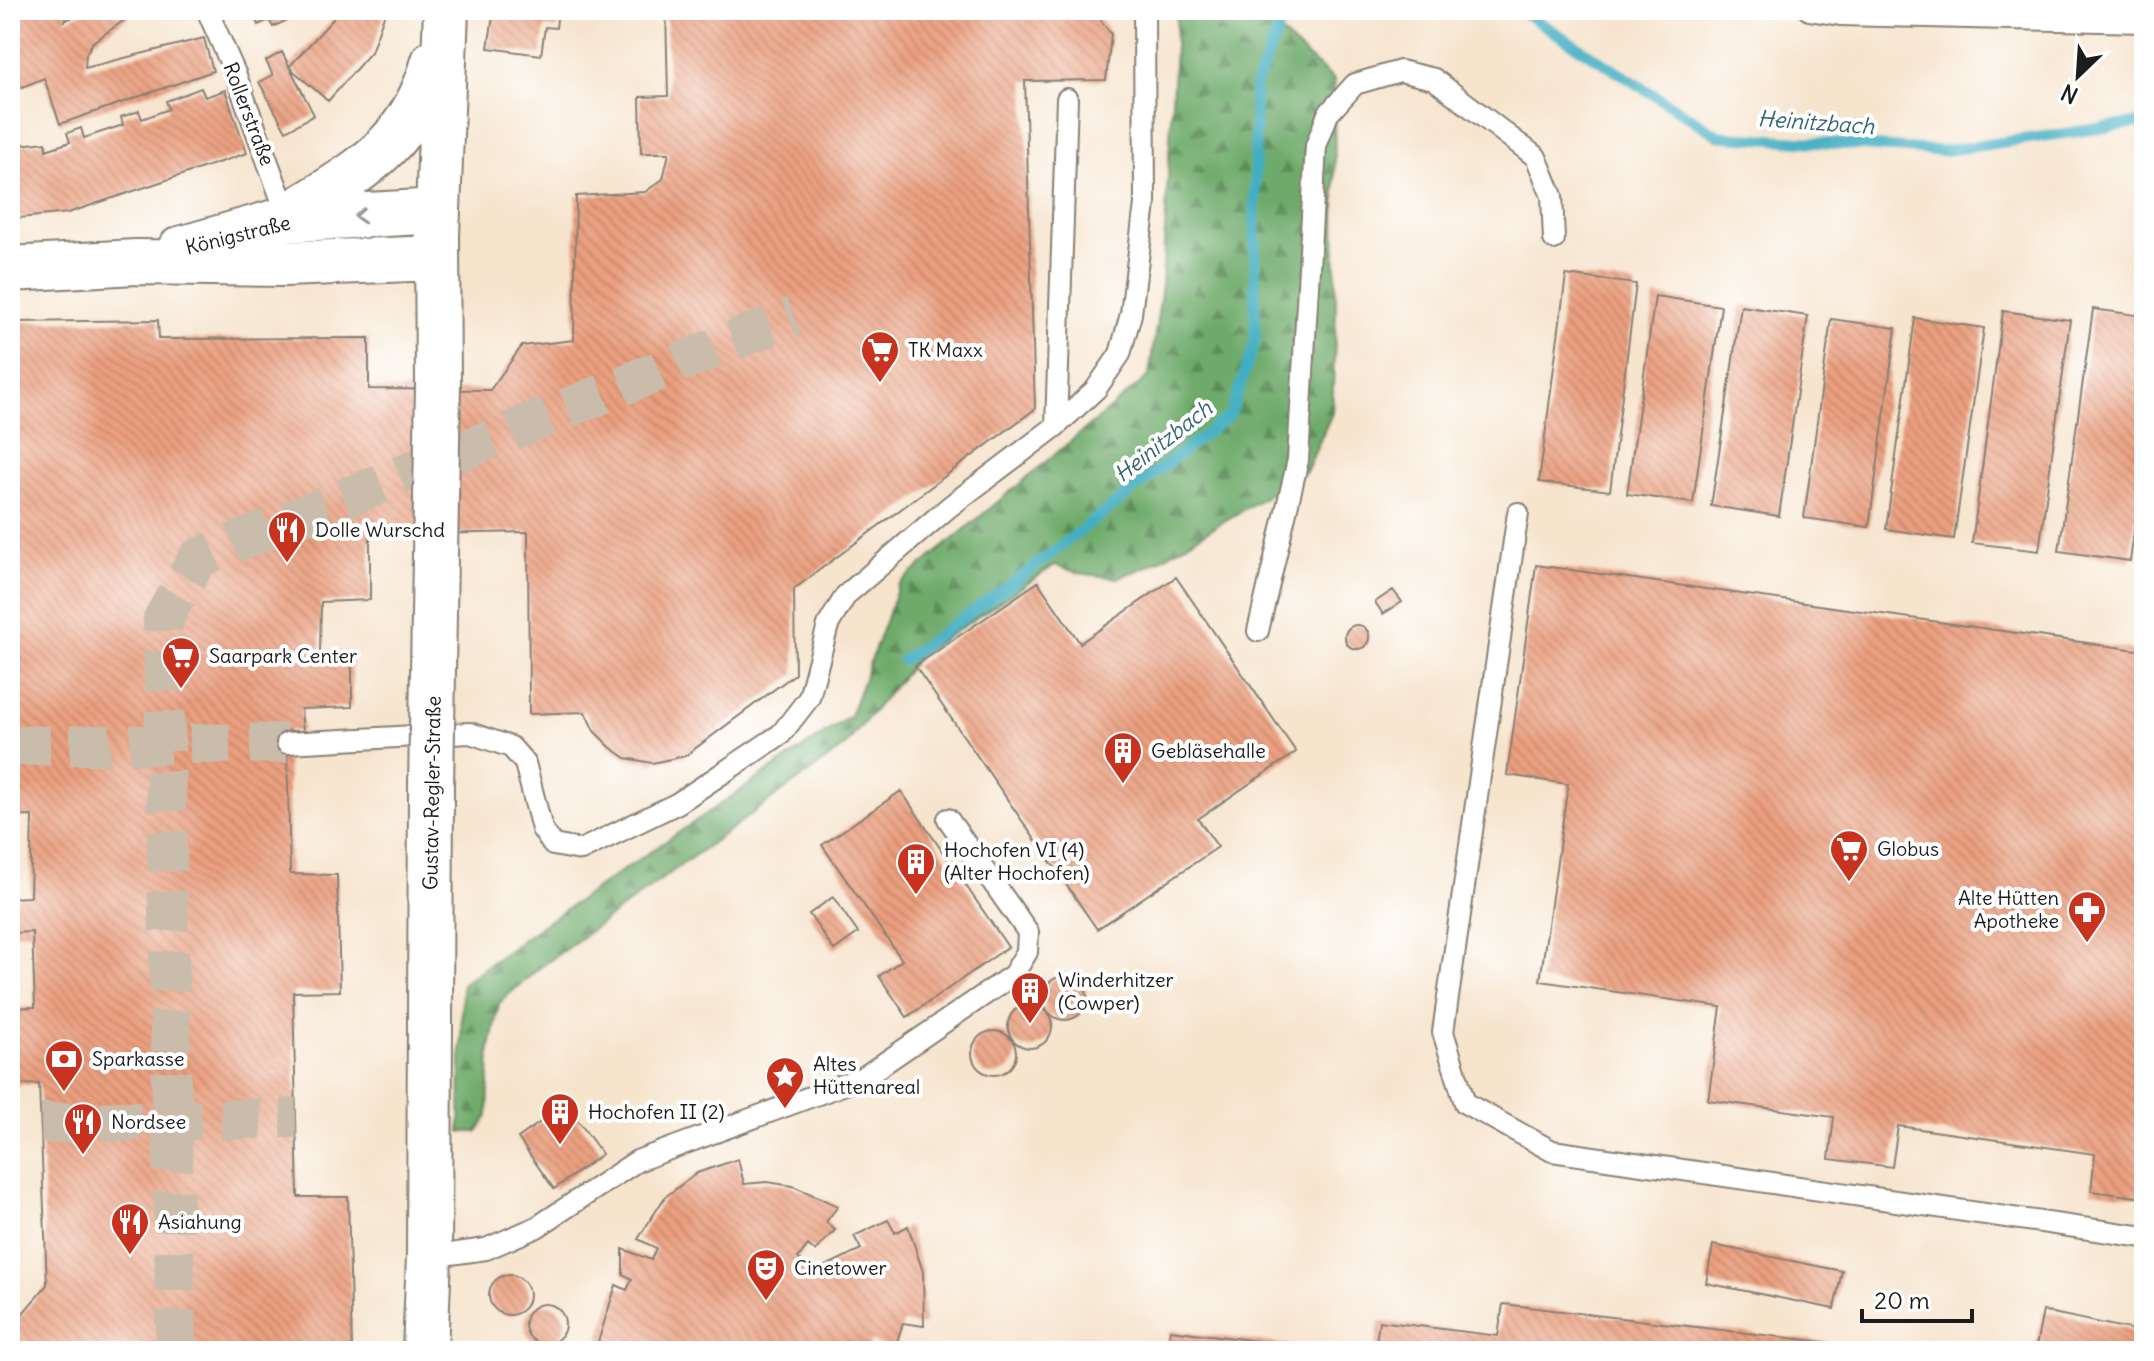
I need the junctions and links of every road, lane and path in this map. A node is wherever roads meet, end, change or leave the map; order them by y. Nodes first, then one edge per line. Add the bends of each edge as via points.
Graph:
1 (207, 10) edge
2 (1144, 10) edge
3 (1809, 10) edge
4 (446, 13) edge
5 (2144, 22) edge
6 (1067, 99) dead end
7 (282, 220) junction
8 (437, 235) junction
9 (1554, 239) dead end
10 (136, 262) junction
11 (10, 269) edge
12 (1056, 426) junction
13 (1518, 513) dead end
14 (1258, 631) dead end
15 (287, 743) tunnel mouth
16 (948, 819) dead end
17 (2144, 1237) edge
18 (429, 1257) junction
19 (425, 1351) edge

1 - 7 lane, Rollerstraße via 281,198
2 - 12 lane via 1145,204 1131,314 1120,354 1096,389
3 - 5 lane
4 - 7 main road via 428,80 407,126 371,163
4 - 8 main road
6 - 12 lane
8 -> 7 main road, Königstraße
7 - 10 main road, Königstraße
8 - 10 main road, Königstraße via 284,264
8 - 18 main road, Gustav-Regler-Straße, bridge
9 - 14 lane via 1552,196 1536,157 1434,79 1400,71 1355,84 1328,114 1316,146 1298,460
10 - 11 main road, Königstraße
12 - 15 lane via 846,595 828,625 809,698 781,734 678,803 581,850 553,845 542,829 525,763 511,747 470,733
13 - 17 lane via 1443,1032 1465,1103 1552,1151
16 - 18 lane via 1028,932 1027,952 1013,975 864,1077 637,1161 537,1227 486,1249
18 - 19 main road, Gustav-Regler-Straße

